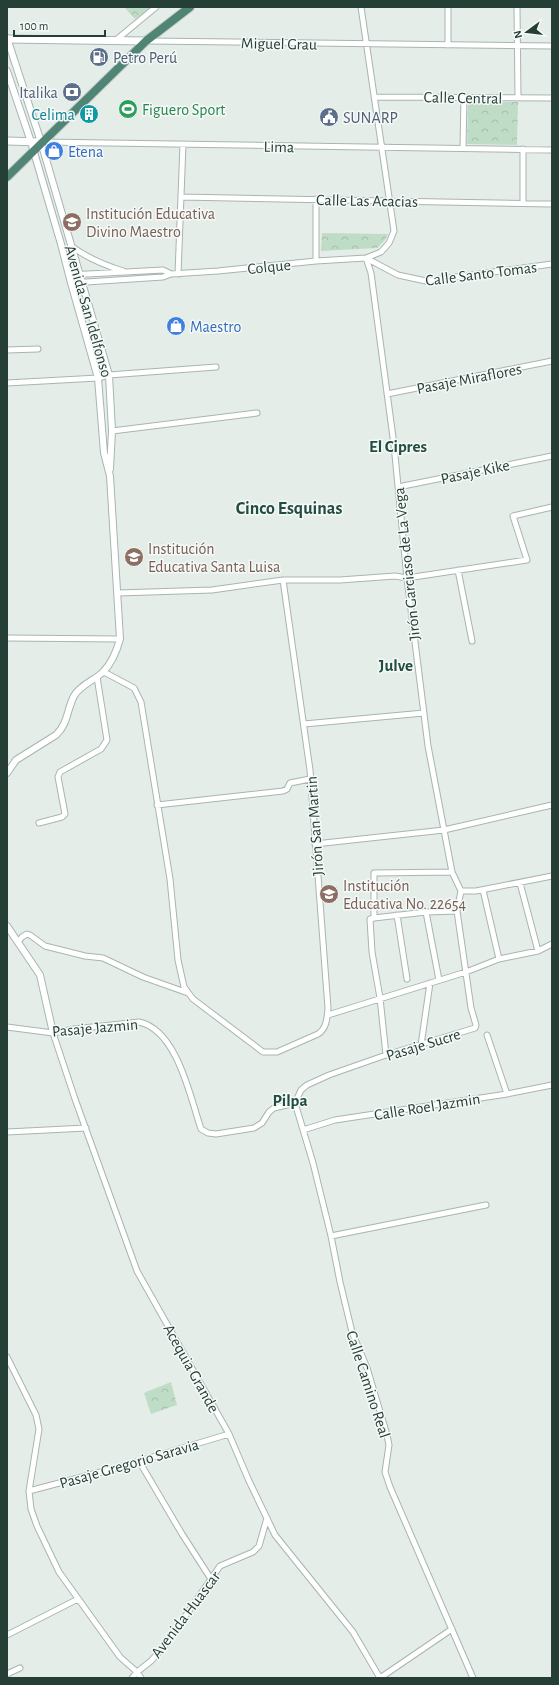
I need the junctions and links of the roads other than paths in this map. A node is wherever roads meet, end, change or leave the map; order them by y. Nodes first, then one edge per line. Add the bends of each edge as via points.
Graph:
1 (156, 7) edge
2 (190, 7) edge
3 (361, 7) edge
4 (448, 7) edge
5 (517, 7) edge
6 (7, 38) edge
7 (116, 40) junction
8 (146, 41) junction
9 (366, 44) junction
10 (448, 45) junction
11 (518, 46) junction
12 (552, 46) edge
13 (7, 71) edge
14 (464, 96) junction
15 (374, 97) junction
16 (518, 98) junction
17 (552, 98) edge
18 (7, 142) edge
19 (31, 142) junction
20 (41, 142) junction
21 (183, 144) junction
22 (381, 147) junction
23 (463, 148) junction
24 (523, 149) junction
25 (552, 150) edge
26 (33, 151) junction
27 (7, 177) edge
28 (182, 197) junction
29 (316, 199) junction
30 (389, 200) junction
31 (523, 203) junction
32 (552, 204) edge
33 (71, 246) junction
34 (366, 258) junction
35 (316, 260) junction
36 (552, 264) edge
37 (126, 272) junction
38 (79, 274) junction
39 (171, 274) junction
40 (178, 274) junction
41 (69, 275) junction
42 (82, 282) junction
43 (70, 283) junction
44 (38, 349) dead end
45 (7, 350) edge
46 (552, 361) edge
47 (216, 367) dead end
48 (108, 375) junction
49 (98, 378) junction
50 (7, 383) edge
51 (387, 394) junction
52 (257, 413) dead end
53 (112, 431) junction
54 (552, 456) edge
55 (110, 474) junction
56 (398, 487) junction
57 (552, 507) edge
58 (458, 570) junction
59 (407, 578) junction
60 (283, 580) junction
61 (118, 593) junction
62 (7, 638) edge
63 (120, 639) junction
64 (472, 641) dead end
65 (104, 672) junction
66 (97, 677) junction
67 (424, 713) junction
68 (304, 724) junction
69 (7, 773) edge
70 (310, 779) junction
71 (157, 805) junction
72 (552, 805) edge
73 (39, 823) dead end
74 (444, 830) junction
75 (315, 844) junction
76 (452, 872) junction
77 (552, 876) edge
78 (520, 883) junction
79 (484, 890) junction
80 (461, 892) junction
81 (457, 911) junction
82 (426, 912) junction
83 (397, 915) junction
84 (374, 918) junction
85 (7, 926) edge
86 (18, 942) junction
87 (552, 944) edge
88 (538, 951) junction
89 (499, 959) junction
90 (466, 972) junction
91 (407, 979) dead end
92 (439, 980) junction
93 (430, 983) junction
94 (188, 993) junction
95 (380, 998) junction
96 (328, 1015) junction
97 (7, 1027) edge
98 (53, 1033) junction
99 (487, 1035) dead end
100 (421, 1045) junction
101 (386, 1055) junction
102 (552, 1085) edge
103 (507, 1094) junction
104 (295, 1103) junction
105 (86, 1128) junction
106 (303, 1130) junction
107 (7, 1132) edge
108 (486, 1205) dead end
109 (331, 1236) junction
110 (7, 1357) edge
111 (229, 1434) junction
112 (139, 1461) junction
113 (29, 1491) junction
114 (267, 1518) junction
115 (211, 1579) junction
116 (78, 1599) junction
117 (452, 1629) junction
118 (7, 1635) edge
119 (20, 1668) dead end
120 (137, 1672) junction
121 (7, 1674) edge
122 (132, 1678) edge
123 (141, 1678) edge
124 (380, 1678) edge
125 (473, 1678) edge

1 - 7 street
2 - 8 highway
3 - 9 street
4 - 10 street
5 - 11 street
6 - 7 main road, Miguel Grau
6 - 20 street, Avenida San Idelfonso
7 - 8 main road, Miguel Grau
8 - 9 street, Miguel Grau
8 - 20 highway
9 - 10 street, Miguel Grau
9 - 15 street
10 - 11 street, Miguel Grau
11 - 12 street, Miguel Grau
11 - 16 street
13 - 19 street, Avenida San Idelfonso
14 - 15 street, Calle Central
14 - 16 street, Calle Central
14 - 23 street
15 - 22 street
16 - 17 street, Calle Central
18 - 19 main road, Lima
19 - 20 main road, Lima
19 - 26 street, Avenida San Idelfonso
20 - 21 street, Lima
20 - 26 highway
20 - 33 street, Avenida San Idelfonso
21 - 22 street, Lima
21 - 28 street
22 - 23 street, Lima
22 - 30 street
23 - 24 street, Lima
24 - 25 street, Lima
24 - 31 street
26 - 27 highway
26 - 41 street, Avenida San Idelfonso
28 - 29 street, Calle Las Acacias
28 - 40 street
29 - 30 street, Calle Las Acacias
29 - 35 street
30 - 31 street, Calle Las Acacias
30 - 34 street via 394,231 389,243 381,252
31 - 32 street, Calle Las Acacias
33 - 37 street, Colque via 102,264
33 - 38 street, Avenida San Idelfonso
34 - 35 street, Colque
34 - 36 street, Calle Santo Tomas via 398,275 426,281
34 - 51 street, Jirón Garciaso de La Vega via 371,273
35 - 40 street, Colque
37 - 38 street, Colque
37 - 39 street, Colque via 163,270
38 - 41 street, Colque
38 - 42 street, Avenida San Idelfonso
39 - 40 street, Colque
39 - 42 street, Colque via 163,277
41 - 43 street, Avenida San Idelfonso
42 - 43 street, Colque
42 - 48 street, Avenida San Idelfonso
43 - 49 street, Avenida San Idelfonso
44 - 45 street
46 - 51 street, Pasaje Miraflores
47 - 48 street
48 - 49 street
48 - 53 street, Avenida San Idelfonso
49 - 50 street
49 - 55 street, Avenida San Idelfonso via 104,453
51 - 56 street, Jirón Garciaso de La Vega
52 - 53 street
53 - 55 street, Avenida San Idelfonso
54 - 56 street, Pasaje Kike
55 - 61 street, Avenida San Idelfonso
56 - 59 street, Jirón Garciaso de La Vega
57 - 58 street via 513,516 527,560
58 - 59 street
58 - 64 street
59 - 60 street via 395,576 340,580
59 - 67 street, Jirón Garciaso de La Vega
60 - 61 street via 212,590
60 - 68 street, Jirón San Martin
61 - 63 street, Avenida San Idelfonso
62 - 63 street
63 - 65 street, Avenida San Idelfonso via 118,649
65 - 66 street, Avenida San Idelfonso
65 - 71 street via 129,684 138,693
66 - 69 street, Avenida San Idelfonso via 74,696 62,730 16,760
66 - 73 street via 108,740 101,749 60,772 58,777 65,814
67 - 68 street
67 - 74 street, Jirón Garciaso de La Vega
68 - 70 street, Jirón San Martin
70 - 71 street via 290,783 283,791
70 - 75 street, Jirón San Martin
71 - 94 street via 170,879 178,960 184,987
72 - 74 street
74 - 75 street
74 - 76 street, Jirón Garciaso de La Vega
75 - 96 street, Jirón San Martin
76 - 80 street, Jirón Garciaso de La Vega
76 - 84 street via 374,873
77 - 78 street
78 - 79 street
78 - 88 street
79 - 80 street
79 - 89 street
80 - 81 street, Pasaje Sucre
81 - 82 street
81 - 90 street, Pasaje Sucre
82 - 83 street
82 - 92 street
83 - 84 street
83 - 91 street
84 - 95 street via 370,919 372,952
85 - 86 street
86 - 94 street via 27,934 44,946 103,958 142,977
86 - 98 street via 40,975
87 - 88 street
88 - 89 street
89 - 90 street
90 - 92 street
90 - 100 street, Pasaje Sucre via 475,1028
92 - 93 street
93 - 95 street
93 - 100 street
94 - 96 street, Jirón San Martin via 192,999 263,1052 277,1052 318,1034 323,1031
95 - 96 street
95 - 101 street
97 - 98 street, Pasaje Jazmin
98 - 104 street, Pasaje Jazmin via 139,1022 148,1024 170,1044 178,1059 201,1128 208,1133 254,1128 262,1123 274,1108
98 - 105 street, Acequia Grande
99 - 103 street
100 - 101 street, Pasaje Sucre
101 - 104 street, Pasaje Sucre via 307,1085 301,1090
102 - 103 street, Calle Roel Jazmin
103 - 106 street, Calle Roel Jazmin via 335,1120
104 - 106 street, Calle Camino Real
105 - 107 street
105 - 111 street, Acequia Grande via 137,1271
106 - 109 street, Calle Camino Real
108 - 109 street
109 - 117 street, Calle Camino Real via 352,1332 367,1368 387,1435 389,1445 385,1472
110 - 113 street via 36,1415 39,1430
111 - 112 street, Pasaje Gregorio Saravia
111 - 114 street, Acequia Grande
112 - 113 street, Pasaje Gregorio Saravia
112 - 115 street
113 - 116 street via 36,1526 59,1572
114 - 115 street, Avenida Huascar via 259,1546 253,1552 220,1566
114 - 124 street, Acequia Grande via 275,1535 353,1632
115 - 120 street, Avenida Huascar via 166,1644
116 - 118 street
116 - 120 street via 120,1657
117 - 124 street
117 - 125 street, Calle Camino Real
119 - 121 street
120 - 122 street, Avenida Huascar
120 - 123 street

